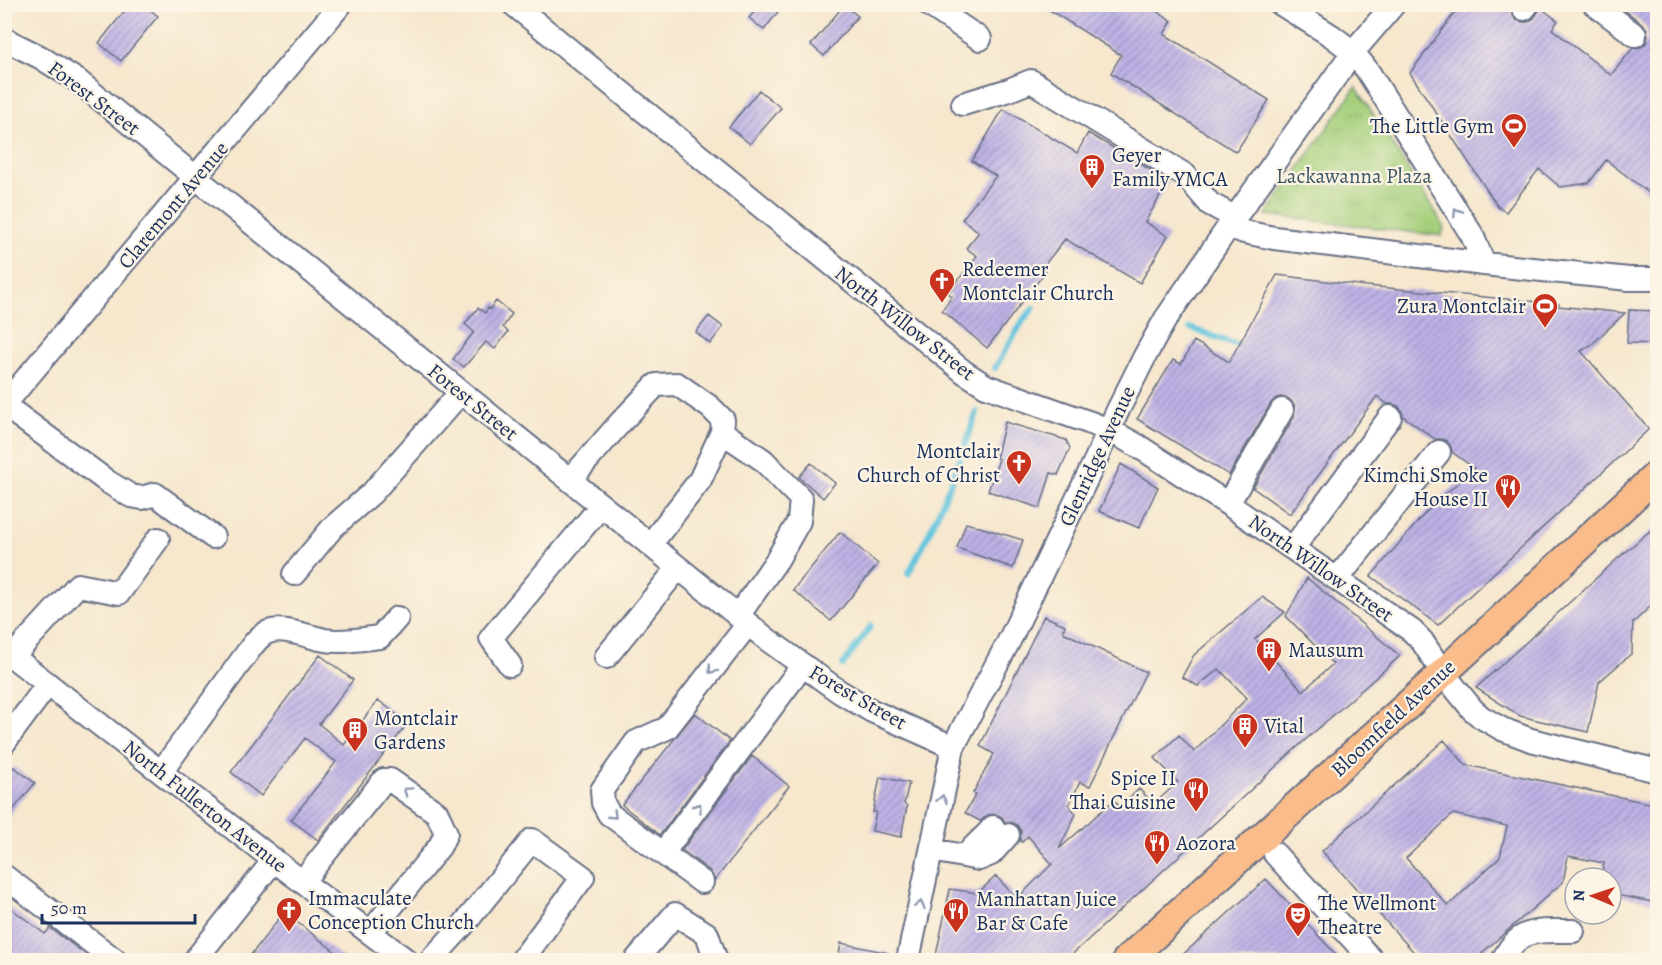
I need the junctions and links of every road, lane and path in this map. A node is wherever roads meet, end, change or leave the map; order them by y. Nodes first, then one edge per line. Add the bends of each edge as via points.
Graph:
1 (341, 4) edge
2 (513, 4) edge
3 (928, 4) edge
4 (1281, 4) edge
5 (1394, 4) edge
6 (1594, 4) edge
7 (1635, 35) dead end
8 (4, 39) edge
9 (980, 39) dead end
10 (1353, 52) junction
11 (963, 104) dead end
12 (196, 178) junction
13 (1233, 222) junction
14 (1484, 264) junction
15 (1658, 279) edge
16 (461, 392) junction
17 (4, 405) edge
18 (1282, 410) dead end
19 (1390, 417) dead end
20 (1109, 430) junction
21 (722, 432) junction
22 (1439, 452) dead end
23 (1658, 474) edge
24 (570, 480) junction
25 (1228, 504) junction
26 (601, 506) junction
27 (213, 537) dead end
28 (158, 538) dead end
29 (650, 545) junction
30 (1293, 548) junction
31 (678, 568) junction
32 (294, 574) dead end
33 (1337, 579) junction
34 (398, 618) dead end
35 (743, 620) junction
36 (9, 653) edge
37 (606, 657) dead end
38 (510, 665) dead end
39 (803, 665) junction
40 (1443, 673) junction
41 (48, 684) junction
42 (4, 743) edge
43 (953, 747) junction
44 (1658, 771) edge
45 (161, 772) junction
46 (1000, 831) dead end
47 (932, 850) junction
48 (663, 853) junction
49 (1275, 854) dead end
50 (274, 860) junction
51 (4, 876) edge
52 (302, 882) junction
53 (702, 882) dead end
54 (1573, 931) dead end
55 (370, 933) junction
56 (115, 960) edge
57 (195, 960) edge
58 (406, 960) edge
59 (431, 960) edge
60 (522, 960) edge
61 (636, 960) edge
62 (716, 960) edge
63 (908, 960) edge
64 (1127, 960) edge
65 (1372, 960) edge
66 (1503, 960) edge

1 - 12 street, Claremont Avenue
2 - 20 street, North Willow Street via 964,372 1011,396
3 - 9 street
4 - 10 street
5 - 10 street, Glenridge Avenue
6 - 7 street
8 - 12 street, Forest Street via 78,81
10 - 13 street, Glenridge Avenue
14 -> 10 street via 1472,235
11 - 13 street via 1031,81 1185,176
12 - 16 street, Forest Street
12 - 17 street, Claremont Avenue
13 - 14 street via 1244,232 1274,238
13 - 20 street, Glenridge Avenue via 1165,320
14 - 15 street
16 - 24 street, Forest Street
16 - 32 street via 372,493 333,527
17 - 27 street via 108,482 131,496 155,494
18 - 25 street
19 - 30 street
20 - 25 street, North Willow Street
20 - 43 street, Glenridge Avenue via 1019,644
21 - 24 street via 723,420 710,407 677,384 656,385
21 - 29 street via 700,480
21 - 35 street via 764,460 801,499 800,521
22 - 33 street
23 - 40 main road, Bloomfield Avenue
24 - 26 street, Forest Street
25 - 30 street, North Willow Street
26 - 29 street, Forest Street
26 - 38 street via 491,638
28 - 36 street via 119,593 78,585
29 - 31 street, Forest Street
30 - 33 street, North Willow Street
31 - 35 street, Forest Street
31 - 37 street
33 - 40 street, North Willow Street via 1412,631
34 - 45 street via 380,637 327,640 279,630 266,633 251,647
35 - 39 street, Forest Street
35 -> 48 street via 667,728 636,742 602,790 609,814
36 - 41 street, North Fullerton Avenue
39 - 43 street, Forest Street via 882,716
48 -> 39 street
40 - 44 street, North Willow Street via 1472,709 1502,729 1531,740
40 - 64 main road, Bloomfield Avenue
41 - 42 street
41 - 45 street, North Fullerton Avenue
47 -> 43 street, Glenridge Avenue
45 - 50 street, North Fullerton Avenue
46 - 47 street via 990,854 979,859
63 -> 47 street, Glenridge Avenue
48 - 53 street
49 - 65 street
50 - 52 street, North Fullerton Avenue
50 - 57 street
51 - 56 street
52 - 55 street, North Fullerton Avenue
55 -> 52 street via 440,846 446,833 437,813 390,780 384,780
54 - 66 street via 1528,933 1515,941
55 - 58 street, North Fullerton Avenue
59 - 60 street via 532,840 583,877
61 - 62 street via 675,914 707,934

